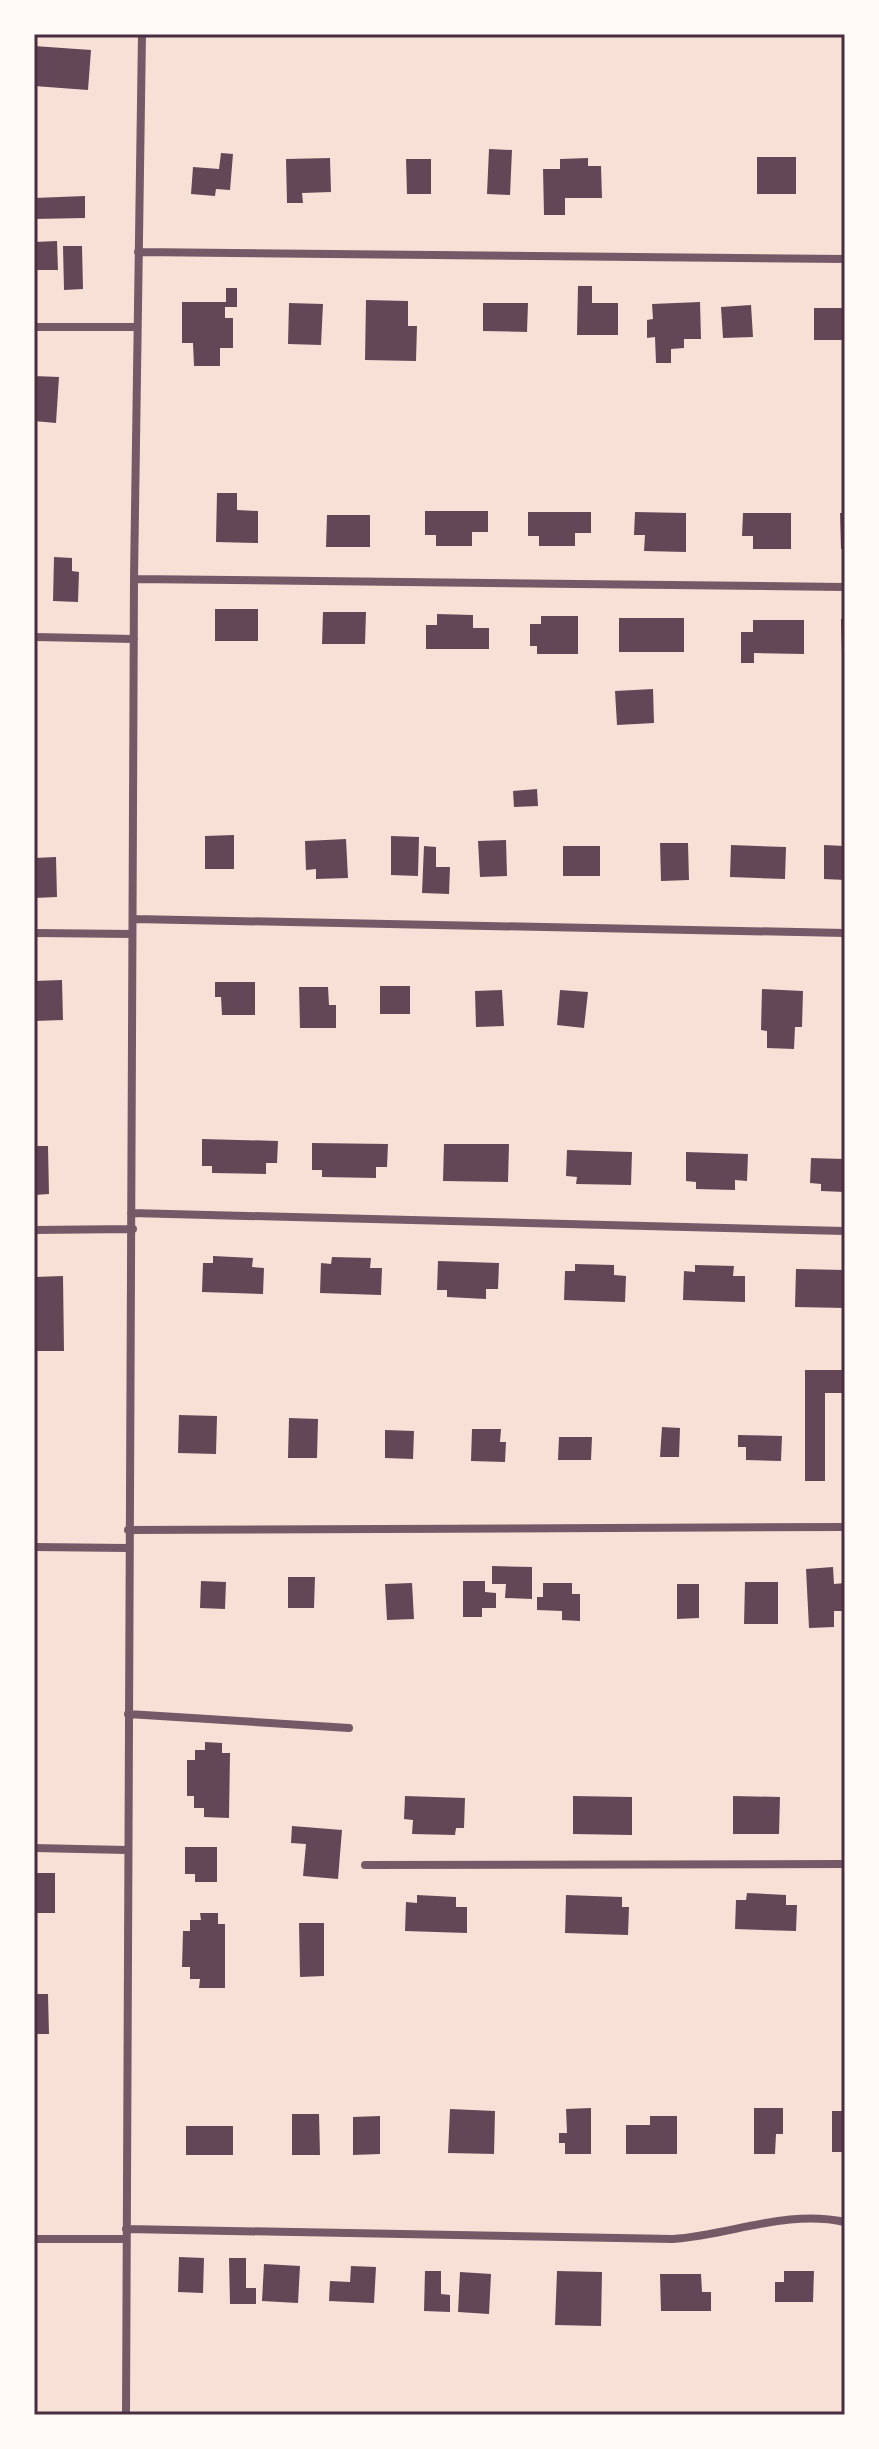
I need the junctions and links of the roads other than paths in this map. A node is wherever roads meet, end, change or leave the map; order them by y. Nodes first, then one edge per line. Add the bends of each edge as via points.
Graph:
1 (142, 34) edge
2 (138, 252) junction
3 (845, 259) edge
4 (34, 327) edge
5 (136, 327) junction
6 (134, 579) junction
7 (845, 587) edge
8 (34, 637) edge
9 (134, 639) junction
10 (134, 919) junction
11 (34, 933) edge
12 (845, 933) edge
13 (132, 934) junction
14 (131, 1213) junction
15 (133, 1229) junction
16 (34, 1230) edge
17 (845, 1231) edge
18 (845, 1527) edge
19 (128, 1530) junction
20 (34, 1547) edge
21 (128, 1548) junction
22 (128, 1714) junction
23 (349, 1728) dead end
24 (34, 1848) edge
25 (127, 1850) junction
26 (845, 1864) edge
27 (365, 1865) dead end
28 (845, 2222) edge
29 (126, 2234) junction
30 (34, 2239) edge
31 (126, 2415) edge

1 - 2 street
2 - 3 street
2 - 5 street
4 - 5 street
5 - 6 street
6 - 7 street
6 - 9 street
8 - 9 street
9 - 10 street
10 - 12 street
10 - 13 street
11 - 13 street
13 - 14 street
14 - 15 street
14 - 17 street
15 - 16 street
15 - 19 street
18 - 19 street
19 - 21 street
20 - 21 street
21 - 22 street
22 - 23 street
22 - 25 street
24 - 25 street
25 - 29 street
26 - 27 street
28 - 29 street via 779,2220 673,2239
29 - 30 street
29 - 31 street

